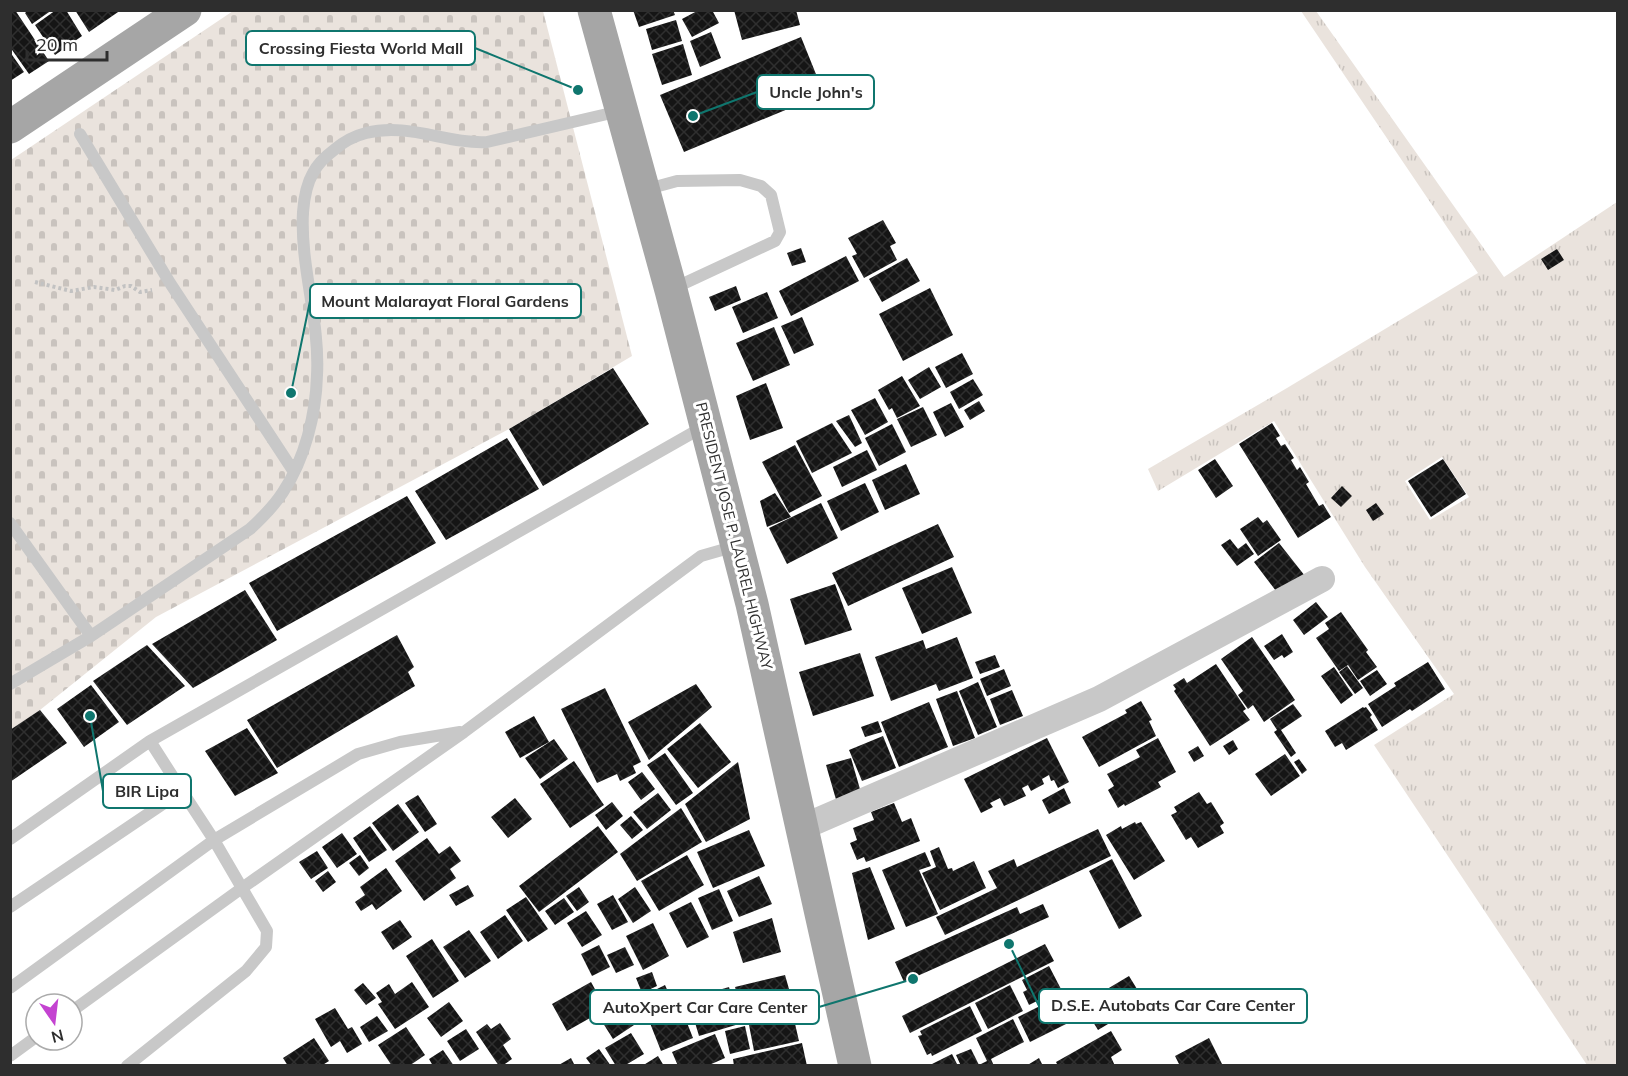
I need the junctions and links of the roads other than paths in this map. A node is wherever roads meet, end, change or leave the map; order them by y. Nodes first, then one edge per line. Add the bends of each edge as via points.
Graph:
1 (184, 10) edge
2 (594, 10) edge
3 (621, 111) junction
4 (10, 127) edge
5 (80, 134) dead end
6 (643, 190) junction
7 (671, 290) junction
8 (707, 425) junction
9 (294, 472) junction
10 (10, 523) edge
11 (737, 546) junction
12 (1322, 579) dead end
13 (91, 636) junction
14 (10, 684) edge
15 (464, 732) junction
16 (150, 741) junction
17 (182, 791) junction
18 (803, 827) junction
19 (10, 839) edge
20 (214, 840) junction
21 (242, 888) junction
22 (10, 907) edge
23 (10, 988) edge
24 (84, 1002) edge
25 (24, 1046) edge
26 (10, 1056) edge
27 (127, 1065) edge
28 (855, 1065) edge

1 - 4 main road
2 - 3 main road, PRESIDENT JOSE P. LAUREL HIGHWAY
3 - 6 main road, PRESIDENT JOSE P. LAUREL HIGHWAY
3 - 9 lane via 487,142 405,130 377,130 341,144 319,163 306,188 303,221 305,269 316,337 316,393 308,433
5 - 9 lane via 170,283
6 - 7 main road, PRESIDENT JOSE P. LAUREL HIGHWAY
6 - 7 lane via 676,181 740,180 761,186 771,195 780,232 775,241
7 - 8 main road, PRESIDENT JOSE P. LAUREL HIGHWAY
8 - 11 main road, PRESIDENT JOSE P. LAUREL HIGHWAY
8 - 16 lane
9 - 13 lane via 274,505 250,529
10 - 13 lane
11 - 15 lane via 701,556
11 - 18 main road, PRESIDENT JOSE P. LAUREL HIGHWAY
12 - 18 street via 1099,699
13 - 14 lane
15 - 20 lane via 400,742 358,754
15 - 21 lane
16 - 17 lane
16 - 19 lane
17 - 20 lane
17 - 22 lane
18 - 28 main road, PRESIDENT JOSE P. LAUREL HIGHWAY
20 - 21 lane
20 - 23 lane
21 - 24 lane
21 - 27 lane via 267,931 266,947 246,971
25 - 26 lane

